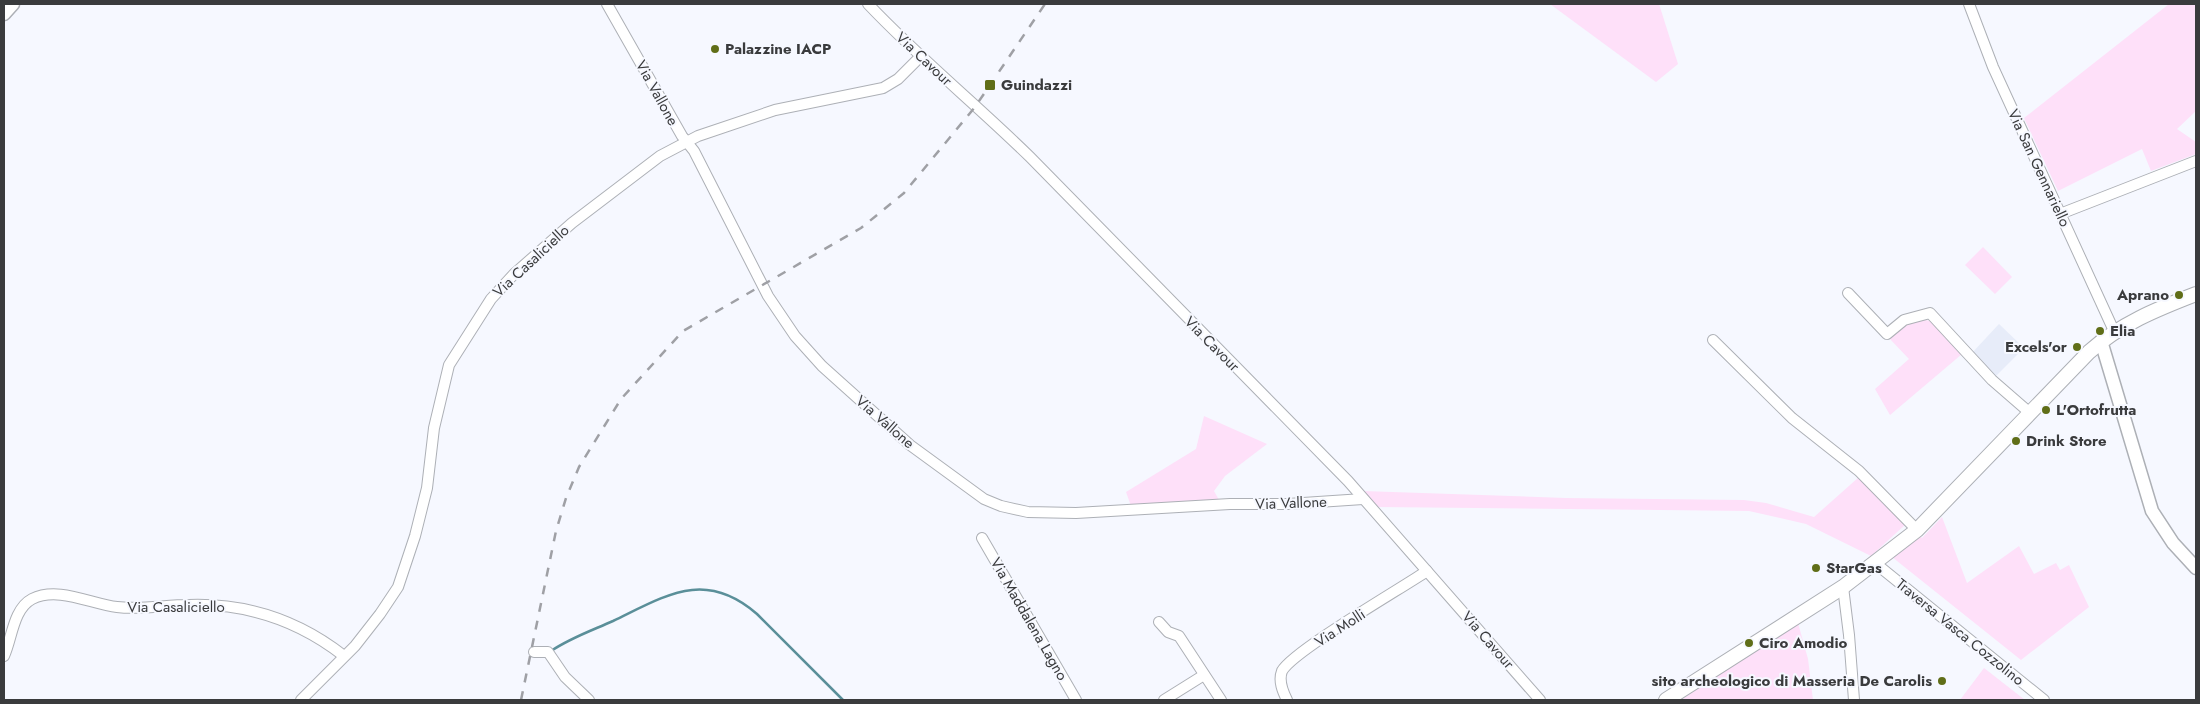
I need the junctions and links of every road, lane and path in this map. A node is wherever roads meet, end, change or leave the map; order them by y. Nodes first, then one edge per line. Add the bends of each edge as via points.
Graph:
1 (13, 4) edge
2 (607, 4) edge
3 (868, 4) edge
4 (1969, 4) edge
5 (4, 14) edge
6 (920, 57) junction
7 (686, 142) junction
8 (2196, 161) edge
9 (2060, 214) junction
10 (1848, 293) dead end
11 (2196, 294) edge
12 (2114, 331) junction
13 (1713, 340) dead end
14 (2101, 341) junction
15 (2030, 413) junction
16 (1363, 499) junction
17 (1917, 530) junction
18 (982, 538) dead end
19 (1875, 563) junction
20 (2196, 568) edge
21 (1427, 571) junction
22 (1843, 587) junction
23 (1159, 622) dead end
24 (534, 652) dead end
25 (4, 656) edge
26 (344, 656) junction
27 (1204, 675) junction
28 (301, 700) edge
29 (589, 700) edge
30 (1076, 700) edge
31 (1164, 700) edge
32 (1221, 700) edge
33 (1287, 700) edge
34 (1540, 700) edge
35 (1666, 700) edge
36 (1854, 700) edge
37 (2044, 700) edge

1 - 5 street
2 - 7 street, Via Vallone
3 - 6 street, Via Cavour
4 - 9 street, Via San Gennariello via 1981,39
6 - 7 street, Via Casaliciello via 898,79 883,88 775,110 728,124
6 - 16 street, Via Cavour via 999,126
7 - 16 street, Via Vallone via 725,208 768,296 795,336 822,366 910,445 984,499 1028,512 1076,513
7 - 26 street, Via Casaliciello via 660,156 572,223 514,274 480,315 449,365 434,428 427,488 398,587
8 - 9 street
9 - 12 street, Via San Gennariello
10 - 15 street via 1887,334 1904,320 1930,313 1992,380
11 - 12 main road
12 - 14 main road
13 - 17 street via 1792,418 1859,471
14 - 15 main road
14 - 20 street via 2152,511 2172,543
15 - 17 main road
16 - 21 street, Via Cavour
17 - 19 main road
18 - 30 street, Via Maddalena Lagno
19 - 22 main road
19 - 37 street, Traversa Vasca Cozzolino
21 - 33 street, Via Molli via 1288,664 1280,678
21 - 34 street, Via Cavour
22 - 35 main road
22 - 36 street
23 - 27 street via 1168,632 1179,636
24 - 29 street via 548,652 566,677
25 - 26 street, Via Casaliciello via 22,608 31,600 50,595 126,608 224,605 301,627
26 - 28 street, Via Casaliciello
27 - 31 street
27 - 32 street

